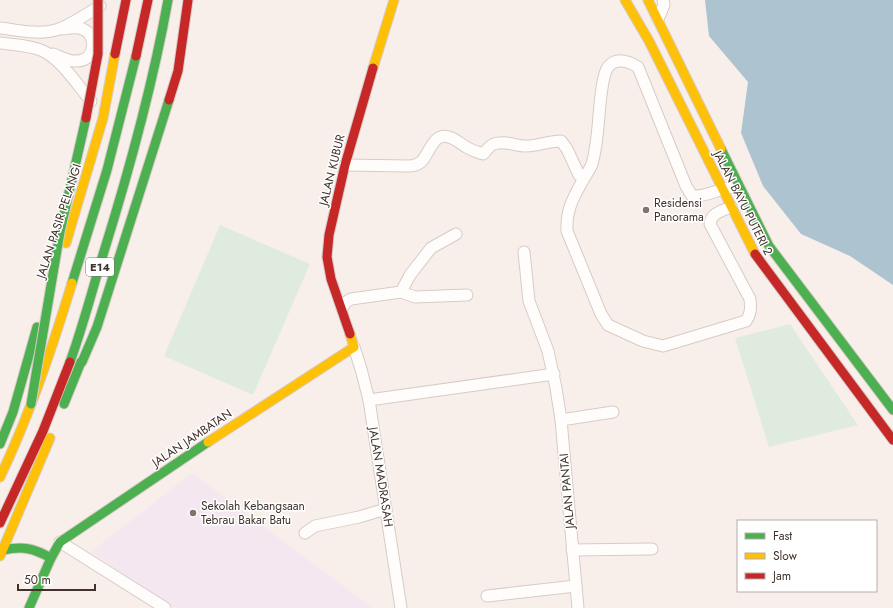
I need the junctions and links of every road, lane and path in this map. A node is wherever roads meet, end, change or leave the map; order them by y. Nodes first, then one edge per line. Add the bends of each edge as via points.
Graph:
1 (98, 0) edge
2 (107, 0) edge
3 (126, 0) edge
4 (148, 0) edge
5 (168, 0) edge
6 (188, 0) edge
7 (394, 0) edge
8 (625, 0) edge
9 (648, 0) edge
10 (663, 0) edge
11 (658, 19) junction
12 (0, 28) edge
13 (56, 30) junction
14 (0, 43) edge
15 (45, 52) junction
16 (103, 118) junction
17 (345, 164) junction
18 (579, 175) dead end
19 (722, 189) junction
20 (741, 191) junction
21 (731, 207) junction
22 (456, 234) dead end
23 (524, 252) dead end
24 (401, 292) junction
25 (467, 294) dead end
26 (342, 308) junction
27 (354, 347) junction
28 (554, 374) junction
29 (369, 400) junction
30 (31, 404) junction
31 (893, 410) edge
32 (613, 412) dead end
33 (561, 420) junction
34 (893, 440) edge
35 (0, 444) edge
36 (0, 477) edge
37 (386, 509) junction
38 (0, 523) edge
39 (305, 533) dead end
40 (60, 542) junction
41 (652, 549) dead end
42 (572, 550) junction
43 (2, 553) edge
44 (51, 558) junction
45 (576, 586) junction
46 (487, 596) dead end
47 (28, 608) edge
48 (165, 608) edge
49 (401, 608) edge
50 (578, 608) edge

1 - 30 main road, bridge via 98,54 60,232
2 - 13 street via 79,19
3 - 16 main road, JALAN PASIR PELANGI
4 - 30 main road, E14, bridge via 107,170 50,355
5 - 38 main road, E14 via 138,137 71,360 43,431
6 - 43 main road via 178,71 97,327
7 - 17 main road, JALAN KUBUR
8 - 19 main road, JALAN BAYU PUTERI 2 via 649,41
9 - 11 main road, JALAN BAYU PUTERI 2
10 - 11 street via 664,5
11 - 20 main road, JALAN BAYU PUTERI 2
12 - 13 street via 37,32
13 - 15 street via 86,30 93,41 91,53 78,62
14 - 15 street
15 - 16 street via 63,67
16 - 35 main road, JALAN PASIR PELANGI via 70,230 31,345 13,412
17 - 18 street via 415,165 423,159 436,139 443,135 483,154 493,144 525,146 561,141
17 - 26 main road, JALAN KUBUR via 329,235 327,257 331,279
19 - 20 street
19 - 21 main road, JALAN BAYU PUTERI 2
19 - 21 street via 701,196 692,196 638,67 629,61 620,60 612,63 604,77 592,164 570,205 566,218 567,231 601,314 608,325 663,346 746,321 750,316 750,299 710,224 713,215
20 - 31 main road, JALAN BAYU PUTERI 2 via 769,246
21 - 34 main road, JALAN BAYU PUTERI 2 via 757,258
22 - 24 street via 431,248 410,275
23 - 28 street, JALAN PANTAI via 529,301
24 - 25 street via 415,297
24 - 26 street via 351,298
26 - 27 main road, JALAN KUBUR
27 - 29 street, JALAN MADRASAH
27 - 40 main road, JALAN JAMBATAN
28 - 29 street
28 - 33 street, JALAN PANTAI
29 - 37 street, JALAN MADRASAH
30 - 36 main road, E14 via 12,454
32 - 33 street
33 - 42 street, JALAN PANTAI
37 - 39 street via 315,526
37 - 49 street, JALAN MADRASAH
40 - 44 main road, JALAN JAMBATAN
40 - 48 street
41 - 42 street
42 - 45 street, JALAN PANTAI
43 - 44 main road via 20,546
44 - 47 main road, JALAN JAMBATAN
45 - 46 street
45 - 50 street, JALAN PANTAI

